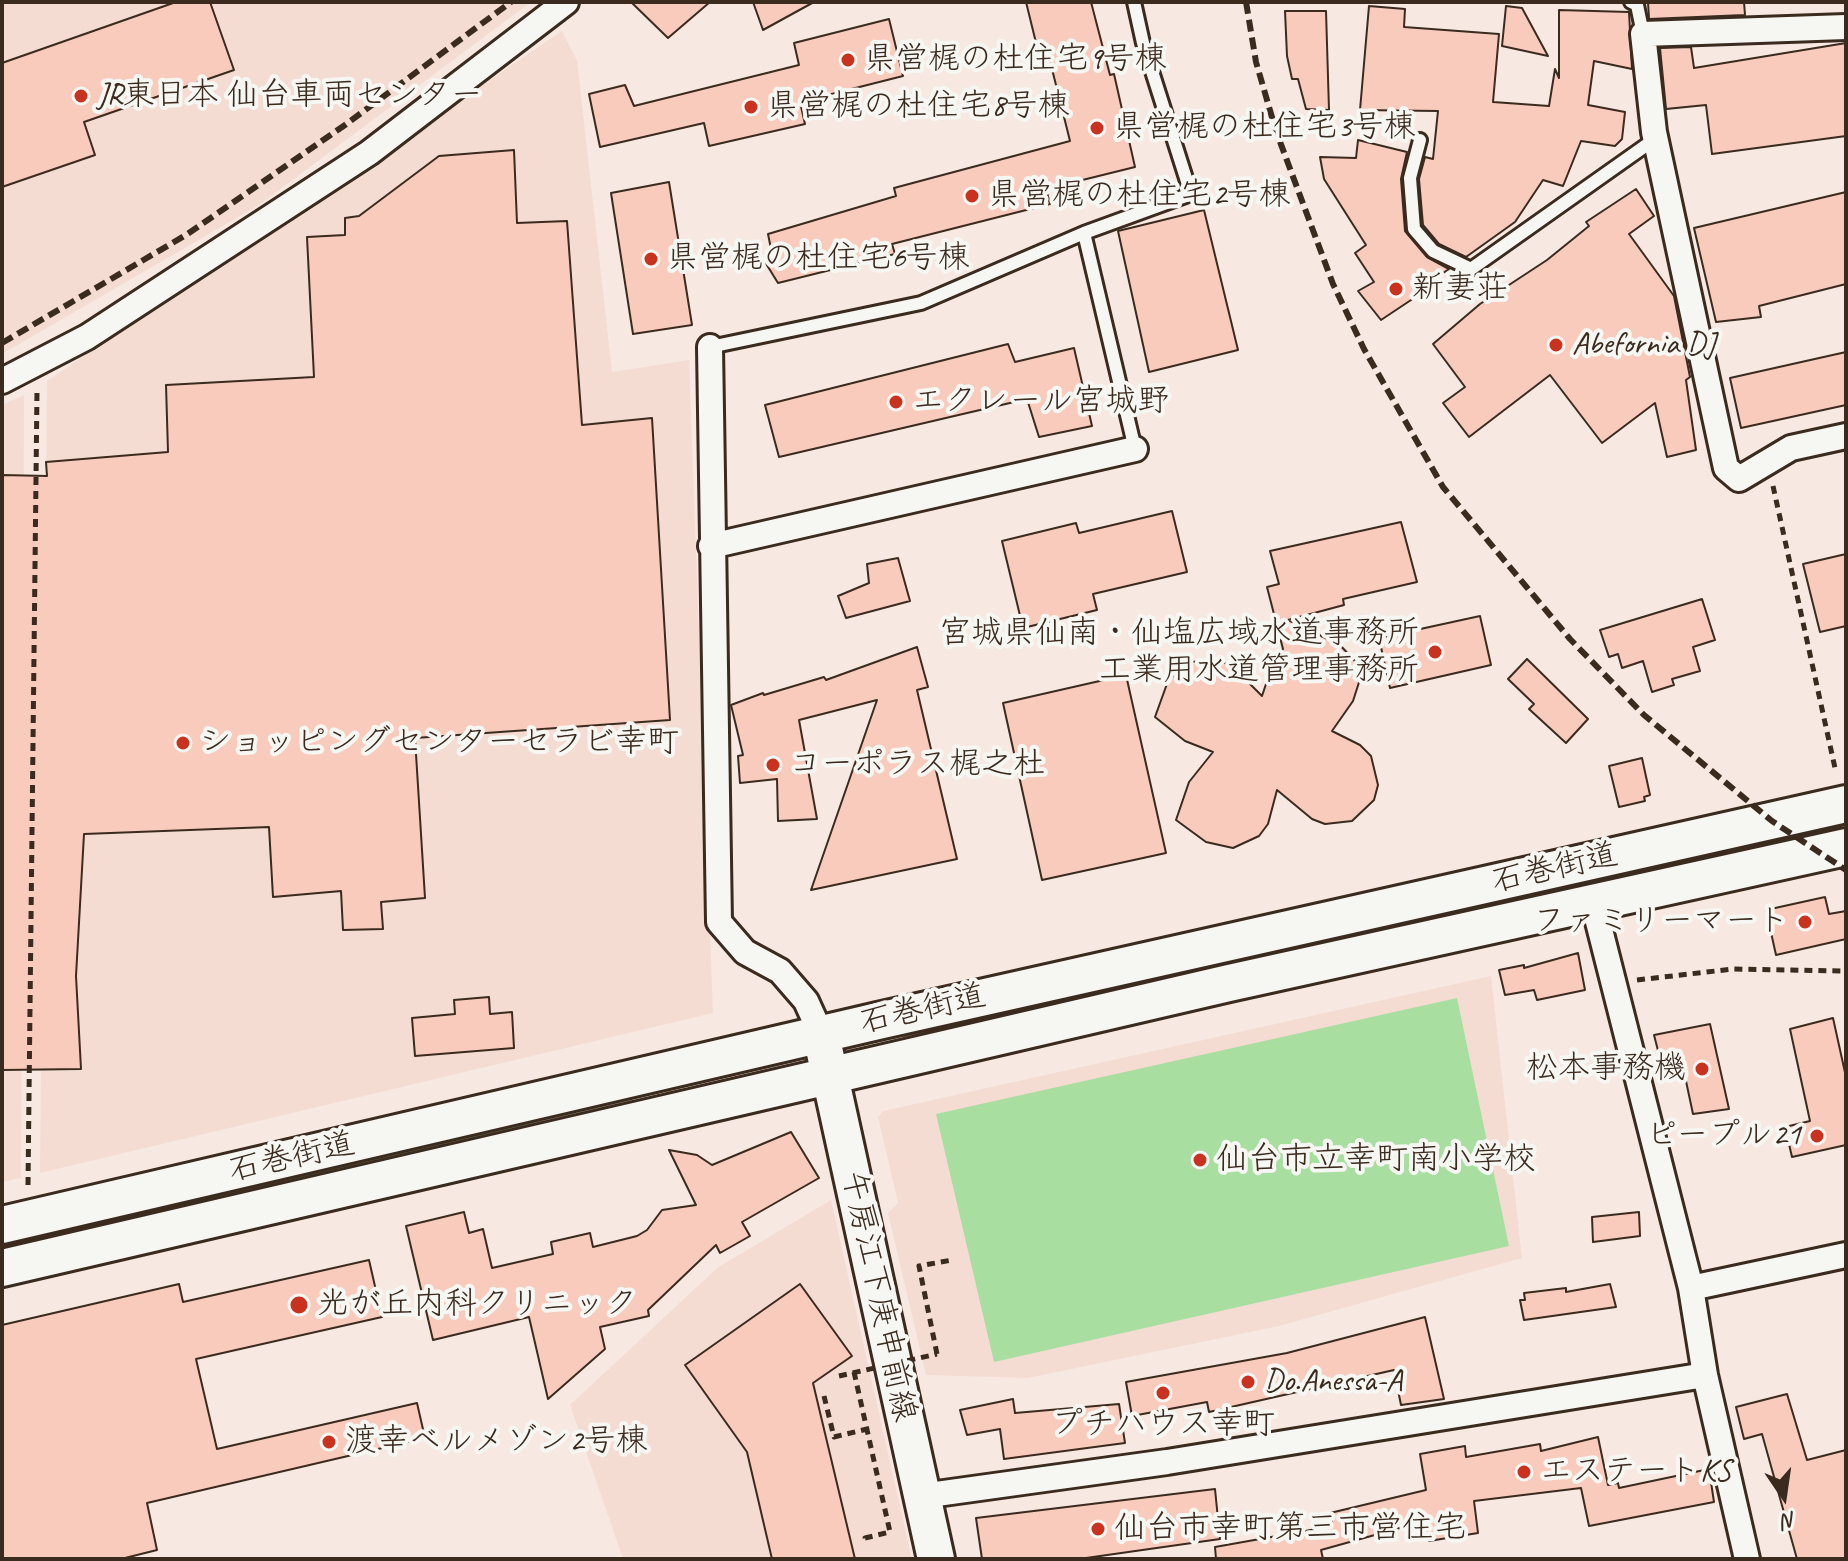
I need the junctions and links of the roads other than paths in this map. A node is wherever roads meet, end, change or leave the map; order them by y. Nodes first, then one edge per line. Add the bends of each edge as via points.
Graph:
1 (566, 2) edge
2 (1134, 2) edge
3 (1631, 2) edge
4 (1846, 27) edge
5 (1643, 34) junction
6 (1655, 139) junction
7 (1420, 140) dead end
8 (1084, 233) junction
9 (710, 347) joint
10 (2, 381) edge
11 (1846, 436) edge
12 (1135, 449) joint
13 (711, 546) junction
14 (1846, 804) edge
15 (1846, 847) edge
16 (1593, 902) junction
17 (821, 1034) junction
18 (831, 1077) junction
19 (2, 1225) edge
20 (1846, 1255) edge
21 (2, 1268) edge
22 (1691, 1288) junction
23 (1705, 1375) junction
24 (922, 1496) junction
25 (936, 1559) edge
26 (1747, 1559) edge

1 - 10 street via 369,153 87,337
2 - 8 lane via 1191,194
3 - 5 lane via 1637,5
4 - 5 street
5 - 6 street
6 - 7 lane via 1471,269 1433,251 1414,229 1410,178
6 - 11 street via 1726,468 1739,479 1791,448
8 - 9 lane via 921,303
8 - 12 lane
9 - 13 street
12 - 13 street
13 - 17 street via 719,922 745,952 780,971 806,1001
14 - 17 street, 石巻街道
15 - 16 street, 石巻街道
16 - 18 street, 石巻街道
16 - 22 street
17 - 18 street, 午房江下庚申前線
17 - 19 street, 石巻街道
18 - 21 street, 石巻街道
18 - 24 street, 午房江下庚申前線
20 - 22 street
22 - 23 street
23 - 24 street
23 - 26 street
24 - 25 street, 午房江下庚申前線

